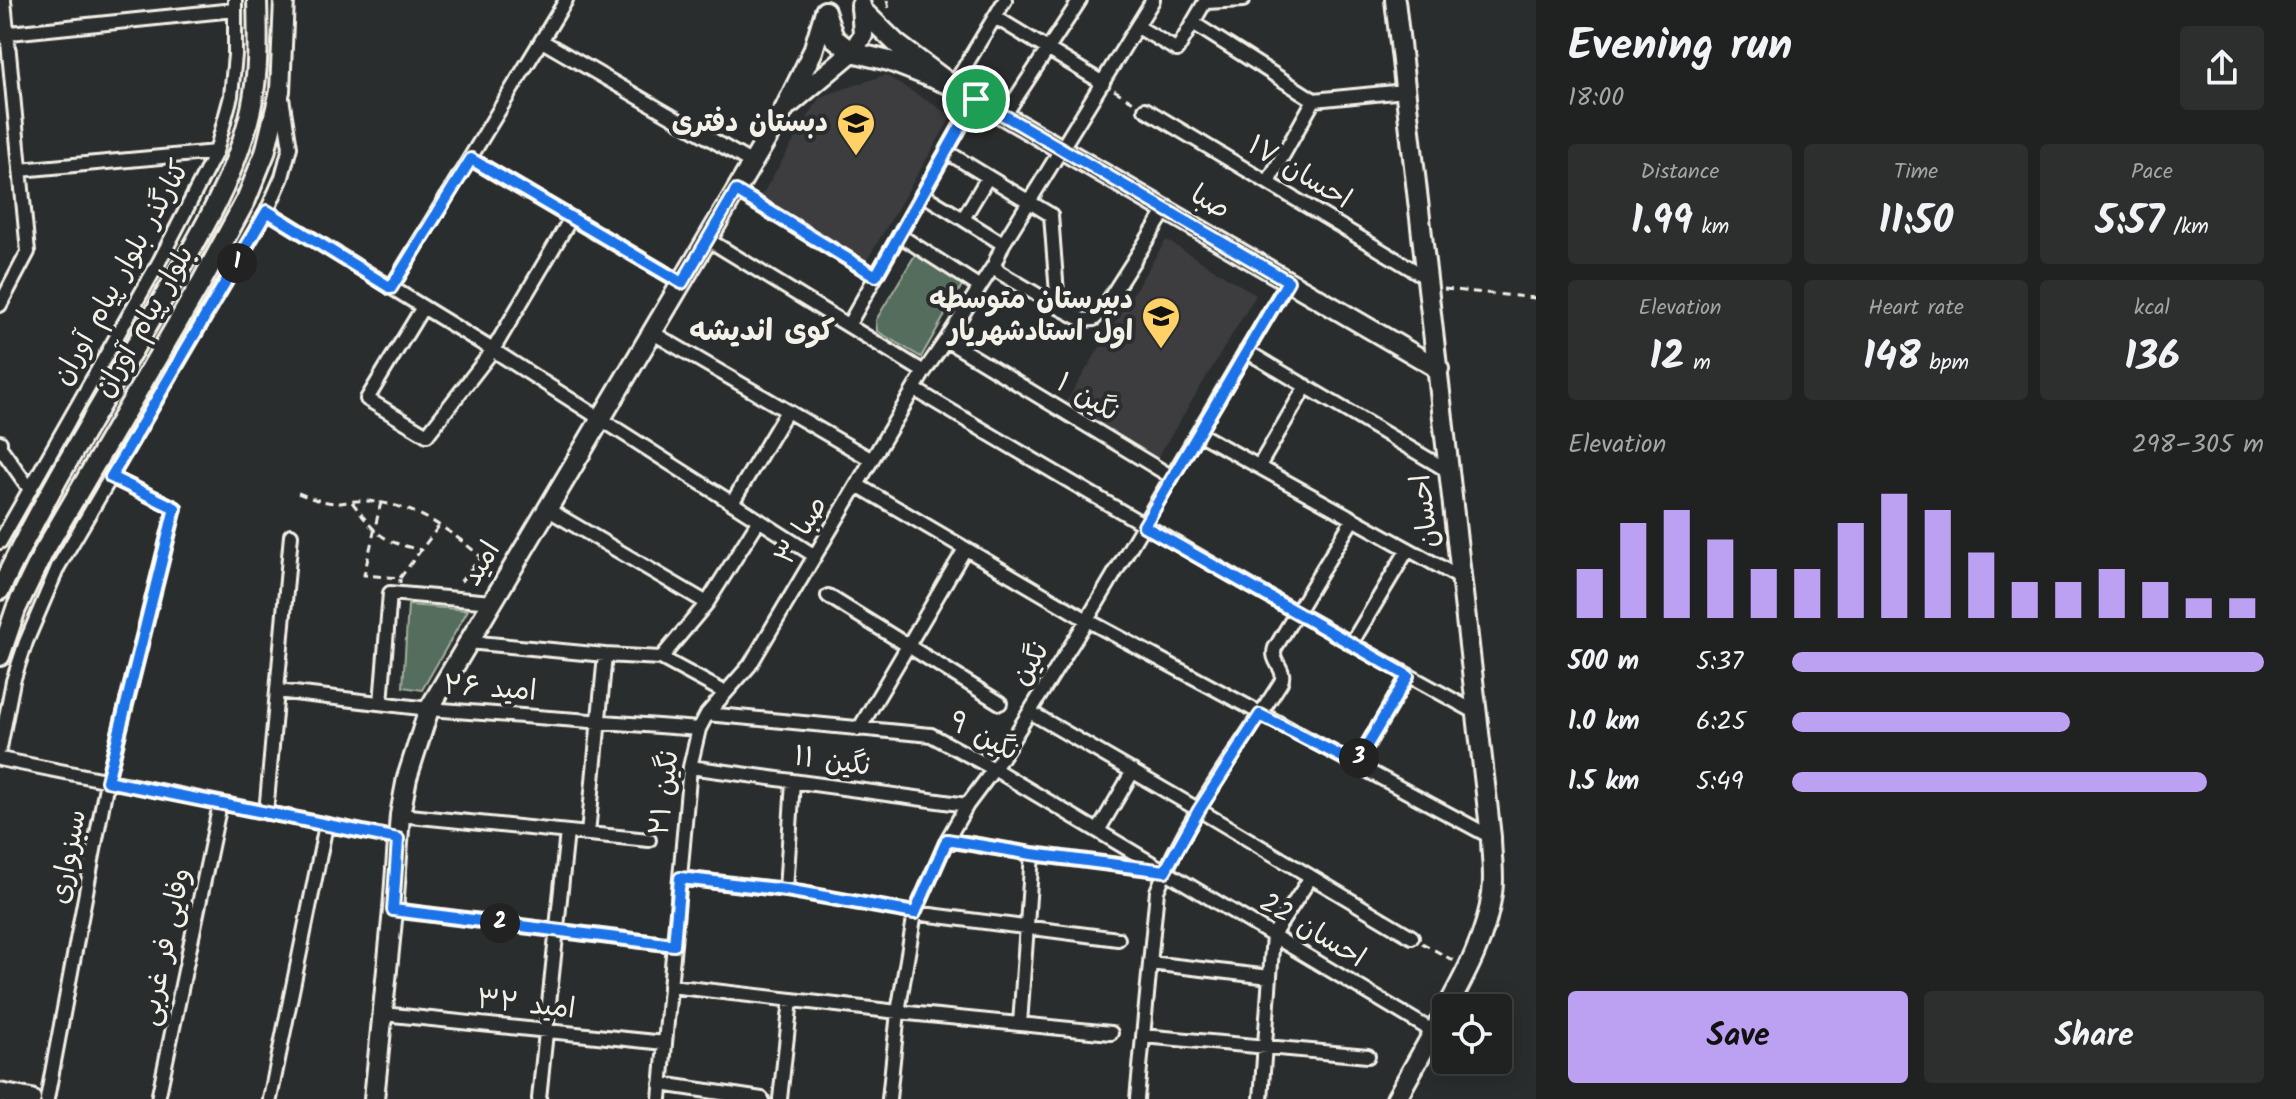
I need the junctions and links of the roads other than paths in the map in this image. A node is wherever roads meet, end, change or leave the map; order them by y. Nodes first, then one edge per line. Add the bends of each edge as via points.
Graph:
1 (4, 0) edge
2 (257, 0) edge
3 (284, 0) edge
4 (566, 0) edge
5 (1005, 0) edge
6 (1080, 0) edge
7 (1153, 0) edge
8 (1243, 0) edge
9 (1395, 0) edge
10 (1206, 1) edge
11 (234, 5) edge
12 (860, 5) edge
13 (824, 6) edge
14 (995, 17) junction
15 (1193, 23) junction
16 (1138, 27) junction
17 (4, 34) edge
18 (542, 41) junction
19 (1048, 49) junction
20 (852, 52) junction
21 (1103, 83) junction
22 (953, 86) junction
23 (280, 91) junction
24 (1405, 91) junction
25 (976, 99) junction
26 (1314, 100) junction
27 (785, 108) junction
28 (1145, 109) road end
29 (1004, 116) junction
30 (1060, 148) junction
31 (216, 152) junction
32 (947, 152) junction
33 (471, 159) junction
34 (752, 163) junction
35 (20, 170) junction
36 (988, 177) junction
37 (1268, 182) junction
38 (736, 191) junction
39 (922, 194) junction
40 (1028, 201) junction
41 (1166, 210) junction
42 (267, 211) junction
43 (571, 218) junction
44 (963, 219) junction
45 (899, 235) junction
46 (707, 239) junction
47 (1003, 244) junction
48 (994, 265) junction
49 (876, 276) junction
50 (1288, 281) junction
51 (682, 283) junction
52 (1428, 283) junction
53 (980, 287) junction
54 (391, 288) junction
55 (0, 305) edge
56 (423, 307) junction
57 (1058, 307) junction
58 (849, 324) junction
59 (653, 333) junction
60 (946, 340) junction
61 (493, 350) junction
62 (1246, 351) junction
63 (1439, 369) junction
64 (924, 372) junction
65 (1306, 386) junction
66 (914, 389) junction
67 (787, 411) junction
68 (600, 420) junction
69 (1198, 433) junction
70 (0, 445) edge
71 (872, 460) junction
72 (1259, 466) junction
73 (1450, 472) junction
74 (111, 477) junction
75 (1172, 477) junction
76 (857, 485) junction
77 (29, 488) junction
78 (732, 503) junction
79 (547, 509) junction
80 (1353, 519) junction
81 (759, 520) junction
82 (1144, 526) junction
83 (291, 535) dead end
84 (0, 542) edge
85 (965, 549) junction
86 (1408, 549) junction
87 (815, 556) junction
88 (1462, 579) junction
89 (0, 590) edge
90 (828, 596) dead end
91 (492, 602) junction
92 (707, 603) junction
93 (1296, 613) junction
94 (1087, 620) junction
95 (468, 642) junction
96 (1351, 644) junction
97 (908, 645) junction
98 (605, 655) junction
99 (0, 656) edge
100 (661, 658) junction
101 (1408, 676) junction
102 (277, 691) junction
103 (724, 692) junction
104 (381, 703) junction
105 (1000, 703) dead end
106 (429, 709) junction
107 (1030, 712) junction
108 (1477, 713) junction
109 (707, 714) junction
110 (1260, 715) junction
111 (599, 722) junction
112 (699, 729) junction
113 (859, 729) junction
114 (0, 748) edge
115 (0, 759) edge
116 (1356, 764) junction
117 (690, 767) junction
118 (994, 769) junction
119 (1133, 771) junction
120 (107, 781) junction
121 (793, 781) junction
122 (220, 804) junction
123 (967, 805) junction
124 (1199, 810) junction
125 (266, 813) junction
126 (400, 815) junction
127 (326, 825) junction
128 (1098, 831) junction
129 (567, 832) junction
130 (588, 834) junction
131 (1491, 837) junction
132 (398, 839) junction
133 (649, 840) dead end
134 (947, 840) junction
135 (1032, 854) junction
136 (1165, 871) junction
137 (1311, 877) junction
138 (680, 878) junction
139 (786, 890) junction
140 (393, 910) junction
141 (915, 913) junction
142 (1026, 927) junction
143 (557, 931) junction
144 (1273, 935) junction
145 (1412, 937) road end
146 (1118, 939) dead end
147 (674, 945) junction
148 (1150, 963) junction
149 (1270, 977) junction
150 (670, 986) junction
151 (1455, 994) edge
152 (791, 1000) junction
153 (898, 1012) junction
154 (383, 1014) junction
155 (1020, 1024) junction
156 (546, 1031) junction
157 (1432, 1031) edge
158 (1111, 1033) dead end
159 (1143, 1036) junction
160 (1432, 1036) edge
161 (665, 1043) junction
162 (1265, 1046) junction
163 (1368, 1056) dead end
164 (661, 1084) junction
165 (0, 1093) edge
166 (31, 1099) edge
167 (47, 1099) edge
168 (158, 1099) edge
169 (270, 1099) edge
170 (374, 1099) edge
171 (539, 1099) edge
172 (660, 1099) edge
173 (762, 1099) edge
174 (780, 1099) edge
175 (889, 1099) edge
176 (1137, 1099) edge
177 (1261, 1099) edge
178 (1396, 1099) edge

1 - 17 street
2 - 89 main road, بلوار پیام آوران via 259,61 251,109 222,191
3 - 23 main road, بلوار پیام آوران
4 - 18 street
5 - 14 street
6 - 19 street
7 - 16 street
8 - 10 street
9 - 24 main road, احسان
10 - 15 street
11 - 17 street
11 - 31 street, کنارگذر بلوار پیام آوران via 231,96
12 - 20 main road via 863,35
12 - 22 main road via 897,44
13 - 20 main road via 834,38
13 - 27 main road via 813,51
14 - 19 street
14 - 22 street
15 - 16 street via 1177,50
15 - 26 street
16 - 21 street
17 - 35 street
18 - 33 street
18 - 34 street
19 - 21 street
19 - 29 street
20 - 22 main road
20 - 27 main road
21 - 30 street
22 - 25 main road, صبا
23 - 42 street via 290,147
23 - 99 main road, بلوار پیام آوران via 265,153 246,200 43,553
24 - 26 street
24 - 52 main road, احسان
25 - 29 main road, صبا
25 - 32 street
26 - 37 street, صبا
27 - 34 main road, امید
28 - 37 street, احسان ۱۷
29 - 30 main road, صبا
30 - 40 street
30 - 41 main road, صبا
31 - 35 street
31 - 77 street, کنارگذر بلوار پیام آوران
32 - 36 street
32 - 39 street
33 - 43 street
33 - 54 street
34 - 38 main road, امید
35 - 55 street via 28,252
36 - 40 street
36 - 44 street
37 - 52 street, احسان ۱۷
38 - 46 main road, امید
38 - 49 street
39 - 44 street
39 - 45 street
40 - 47 street
40 - 57 street via 1051,215
41 - 50 main road, صبا
41 - 57 street via 1094,319 1083,320
42 - 54 street
42 - 74 street
43 - 51 street
43 - 61 street
44 - 47 street
45 - 49 street
45 - 53 street
46 - 51 main road, امید
46 - 58 street
47 - 48 street
48 - 53 street
48 - 57 street
49 - 58 street
50 - 62 street, نگین
50 - 63 main road, صبا
51 - 59 main road, امید
52 - 63 main road, احسان
53 - 60 street
54 - 56 street
56 - 61 street
56 - 61 street via 367,399 427,435
58 - 64 street
59 - 67 street
59 - 68 main road, امید
60 - 64 street
60 - 75 street, نگین ۱
61 - 68 street
62 - 65 street
62 - 69 street, نگین
63 - 73 main road, احسان
64 - 66 street
65 - 72 street
65 - 73 street
66 - 71 street, صبا ۳
66 - 82 street
67 - 71 street
67 - 78 street
68 - 78 street
68 - 79 main road, امید
69 - 72 street
69 - 75 street, نگین
70 - 77 street
71 - 76 street, صبا ۳
72 - 80 street
73 - 88 main road, احسان
74 - 114 street via 58,567 26,642
74 - 120 street, سبزواری via 175,508
75 - 82 street, نگین
76 - 85 street
76 - 87 street, صبا ۳
77 - 84 street, کنارگذر بلوار پیام آوران
78 - 81 street
79 - 91 main road, امید
79 - 92 street
80 - 86 street
80 - 93 street
81 - 87 street
81 - 92 street
82 - 93 street
82 - 94 street, نگین
83 - 102 street
85 - 94 street
85 - 97 street
86 - 88 street
86 - 96 street
87 - 103 street, صبا ۳ via 750,665
88 - 108 main road, احسان
90 - 97 street
91 - 95 main road, امید
91 - 104 street via 390,593
92 - 100 street
93 - 96 street
93 - 110 street via 1273,653 1283,677
94 - 107 street, نگین
94 - 110 street
95 - 98 street
95 - 106 main road, امید
96 - 101 street
97 - 105 street
97 - 113 street
98 - 100 street
98 - 111 street
100 - 103 street
101 - 108 street
101 - 116 street
102 - 104 street, امید ۲۶
102 - 125 street
103 - 109 street, نگین ۲۱
104 - 106 street, امید ۲۶
106 - 111 street, امید ۲۶
106 - 126 main road, امید
107 - 118 street, نگین
107 - 119 street
108 - 131 main road, احسان
109 - 112 street, نگین ۲۱
109 - 113 street, نگین ۹
110 - 116 street
110 - 124 street
111 - 112 street, امید ۲۶
111 - 130 street
112 - 117 street, نگین ۲۱
113 - 118 street, نگین ۹ via 931,735
115 - 120 street
116 - 131 street
117 - 121 street, نگین ۱۱
117 - 138 street, نگین ۲۱
118 - 123 street, نگین
118 - 128 street, نگین ۹
119 - 124 street
119 - 128 street
120 - 122 street
120 - 167 street, سبزواری
121 - 123 street, نگین ۱۱
121 - 139 street
122 - 125 street
122 - 168 street, وفایی فر غربی
123 - 134 street, نگین
124 - 136 street
124 - 137 street
125 - 127 street
126 - 129 street
126 - 132 main road, امید
127 - 132 street
127 - 169 street
128 - 136 street, نگین ۹
129 - 130 street
129 - 143 street
130 - 133 street
131 - 151 main road, احسان via 1493,891 1485,927
132 - 140 main road, امید
134 - 135 street
134 - 141 street, نگین
135 - 136 street
135 - 142 street
136 - 144 street, احسان 22
136 - 148 street via 1157,891
137 - 144 street
137 - 145 street
138 - 139 street
138 - 147 street, نگین ۲۱
139 - 141 street
140 - 143 street
140 - 154 main road, امید
141 - 142 street
141 - 153 street, نگین
142 - 146 street
142 - 155 street
143 - 147 street
143 - 156 street
144 - 149 street
144 - 157 street, احسان 22
147 - 150 street, نگین ۲۱
148 - 149 street
148 - 159 street
149 - 162 street
150 - 152 street
150 - 161 street, نگین ۲۱
152 - 153 street
152 - 174 street
153 - 155 street
153 - 175 street, نگین
154 - 156 street, امید ۳۲
154 - 170 main road, امید
155 - 158 street
156 - 161 street, امید ۳۲
156 - 171 street
159 - 162 street
159 - 176 street
160 - 178 main road, احسان
161 - 164 street, نگین ۲۱
162 - 163 street
162 - 177 street
164 - 172 street, نگین ۲۱
164 - 173 street
165 - 166 main road

